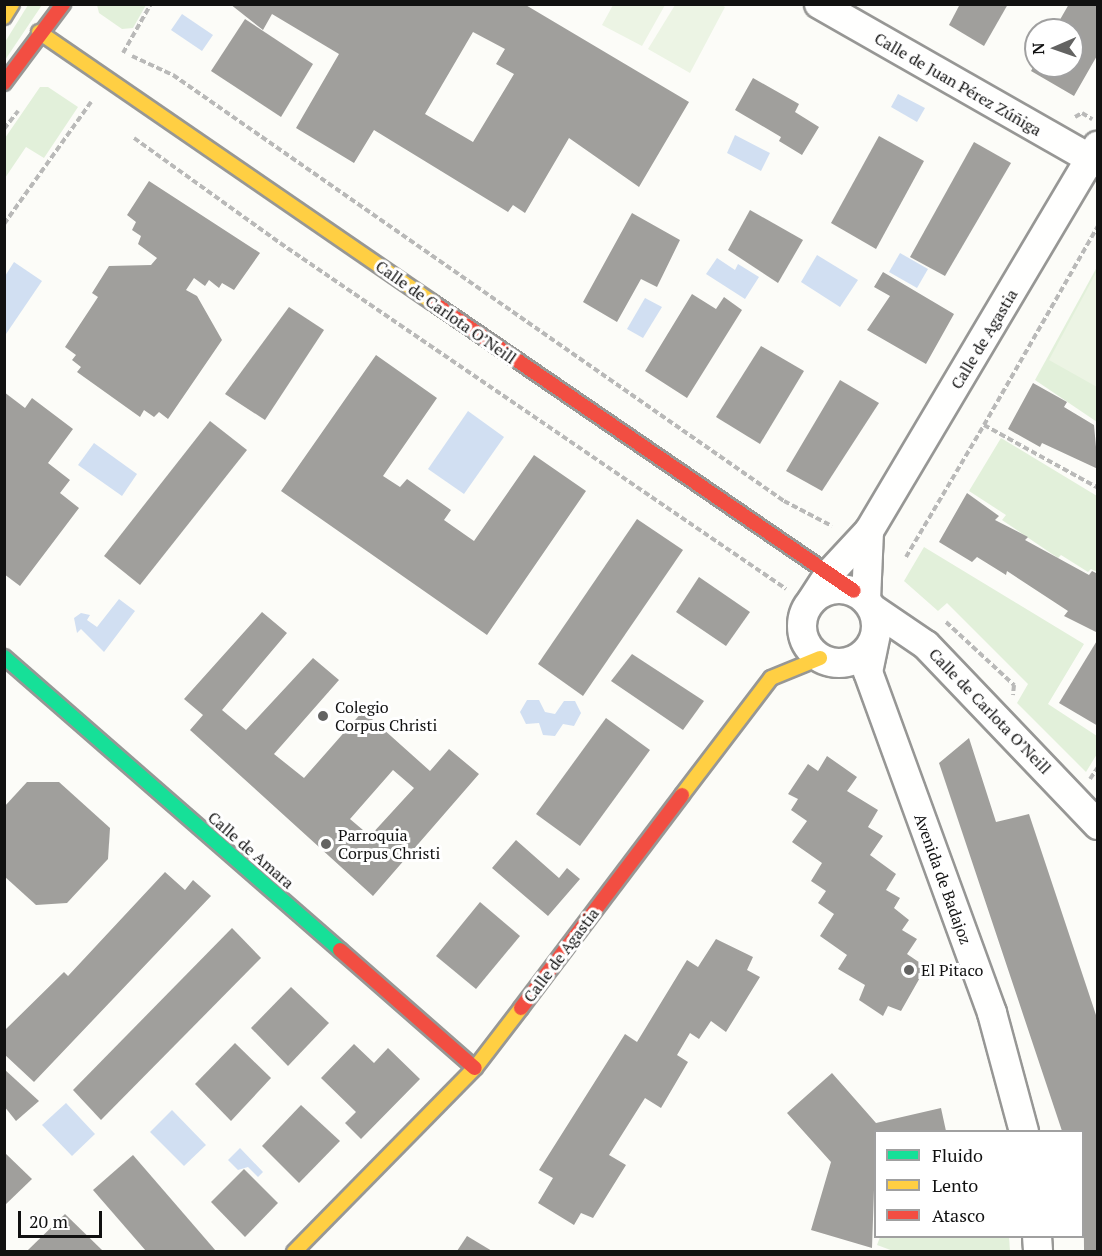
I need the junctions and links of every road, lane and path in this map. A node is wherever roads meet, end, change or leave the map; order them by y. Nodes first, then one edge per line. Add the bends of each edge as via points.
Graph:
1 (12, 4) edge
2 (63, 4) edge
3 (819, 4) edge
4 (4, 17) edge
5 (39, 32) junction
6 (123, 52) dead end
7 (4, 83) edge
8 (82, 97) dead end
9 (24, 101) dead end
10 (91, 103) junction
11 (97, 109) dead end
12 (4, 129) edge
13 (129, 134) dead end
14 (1095, 156) edge
15 (4, 224) edge
16 (1098, 226) edge
17 (984, 425) junction
18 (1098, 488) edge
19 (832, 526) dead end
20 (869, 531) junction
21 (906, 556) dead end
22 (828, 575) junction
23 (799, 595) junction
24 (868, 607) junction
25 (4, 657) edge
26 (820, 658) junction
27 (860, 666) junction
28 (1098, 825) edge
29 (475, 1068) junction
30 (1024, 1130) edge
31 (294, 1251) edge

1 - 4 street
2 - 5 street
3 - 14 street, Calle de Juan Pérez Zúñiga
5 - 7 street
5 - 22 street, Calle de Carlota O’Neill
6 - 19 path via 173,75 784,501
8 - 10 path
9 - 12 path
10 - 11 path
10 - 15 path
13 - 23 path via 280,243
14 - 20 street, Calle de Agastia
16 - 17 path
17 - 18 path
17 - 21 path
20 - 22 street, Calle de Agastia
20 - 24 street, Calle de Agastia
22 - 23 street, Calle de Agastia
22 - 24 street, Calle de Carlota O’Neill
23 - 24 street via 831,589
23 - 26 street via 802,631 811,651
24 - 27 street via 869,649
24 - 28 street, Calle de Carlota O’Neill via 926,645
25 - 29 street, Calle de Amara
26 - 27 street
26 - 29 street, Calle de Agastia via 771,678
27 - 30 street, Avenida de Badajoz via 992,1013
29 - 31 street, Calle de Agastia

